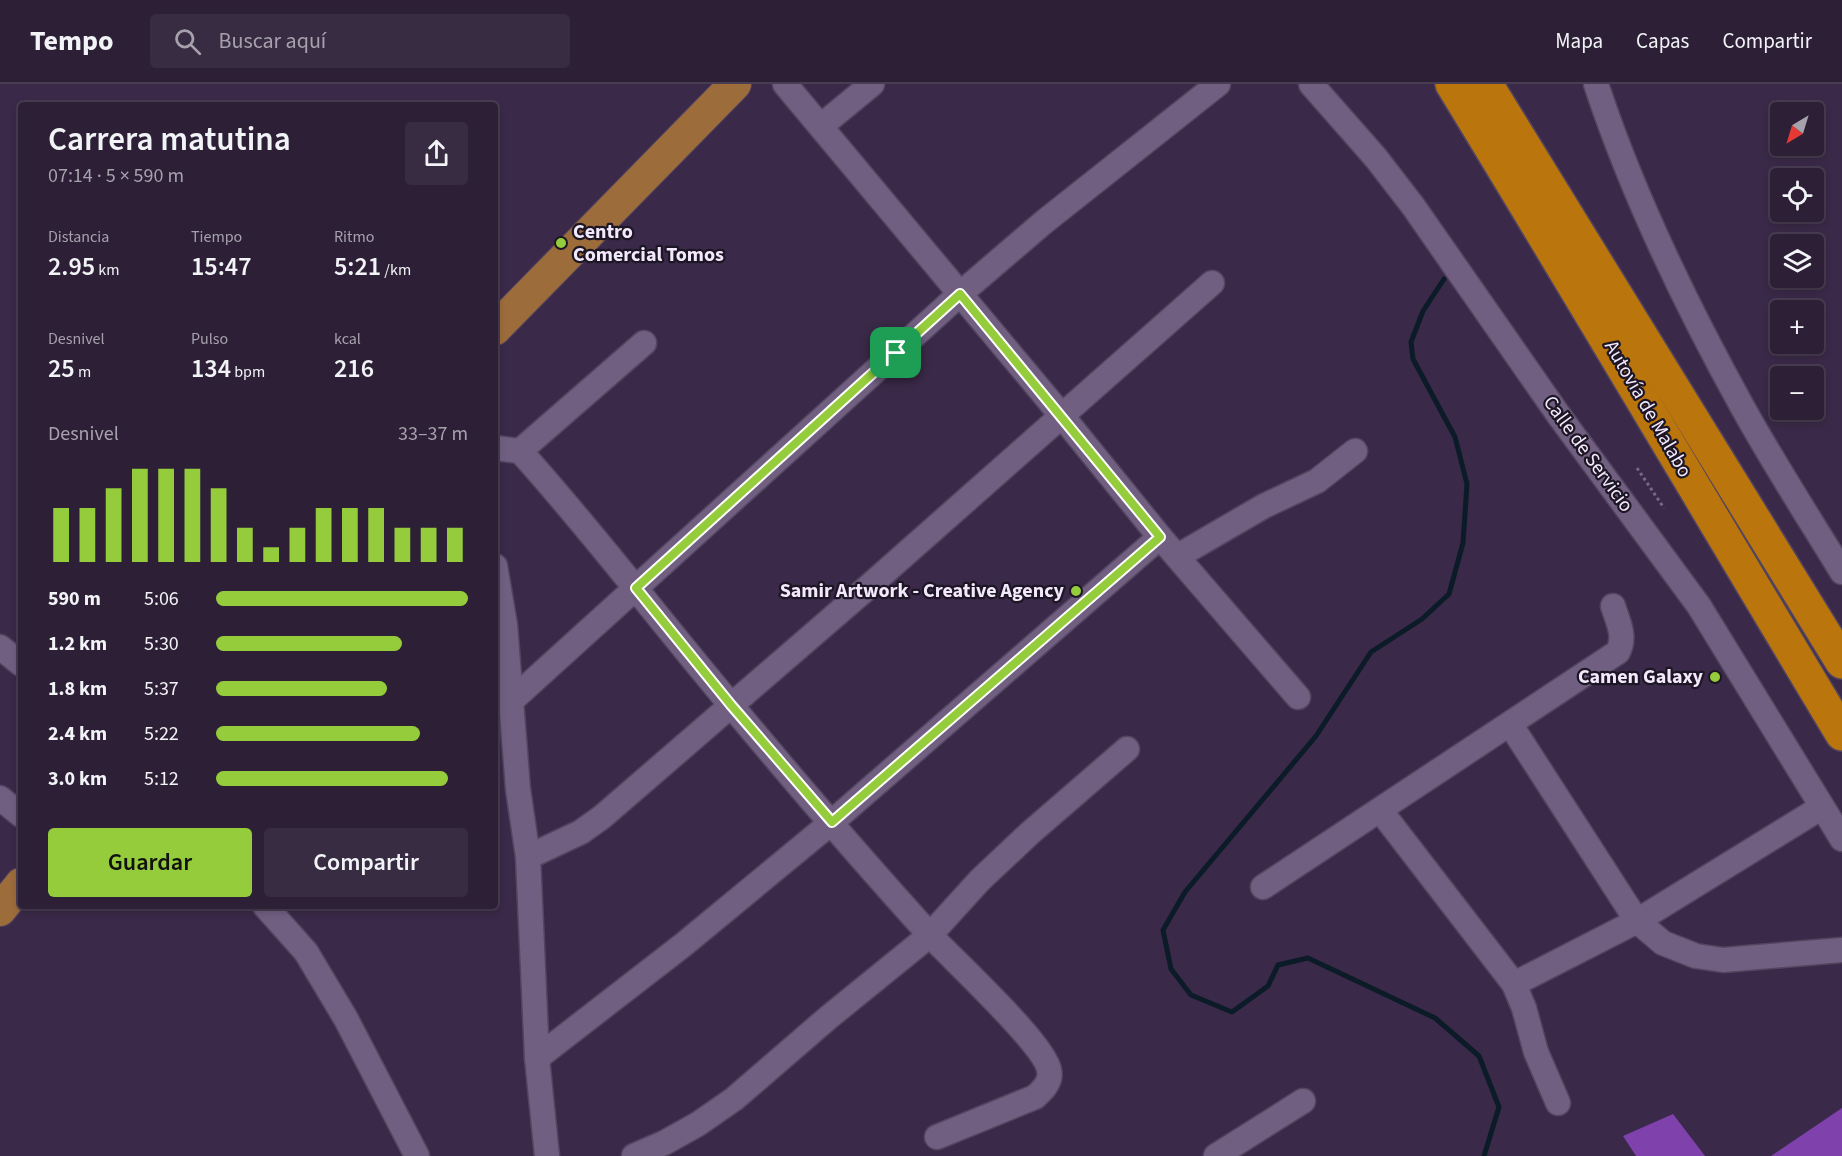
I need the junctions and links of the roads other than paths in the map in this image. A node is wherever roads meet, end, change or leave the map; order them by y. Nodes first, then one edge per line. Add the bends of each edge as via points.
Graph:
1 (735, 84) edge
2 (785, 84) edge
3 (872, 84) edge
4 (1218, 84) edge
5 (1311, 84) edge
6 (1452, 84) edge
7 (1486, 84) edge
8 (1596, 84) edge
9 (821, 126) junction
10 (1212, 283) dead end
11 (960, 294) junction
12 (498, 326) edge
13 (644, 343) dead end
14 (1062, 416) junction
15 (498, 448) edge
16 (1355, 450) dead end
17 (520, 451) junction
18 (1160, 537) junction
19 (1178, 556) junction
20 (1842, 572) edge
21 (498, 584) edge
22 (636, 588) junction
23 (1613, 606) dead end
24 (0, 647) edge
25 (18, 662) edge
26 (1842, 662) edge
27 (1298, 697) dead end
28 (511, 701) junction
29 (731, 705) junction
30 (1510, 724) junction
31 (1842, 734) edge
32 (1127, 749) dead end
33 (0, 798) edge
34 (1822, 807) junction
35 (1380, 810) junction
36 (18, 813) edge
37 (832, 822) junction
38 (1842, 839) edge
39 (528, 857) junction
40 (1263, 887) dead end
41 (18, 888) edge
42 (268, 909) edge
43 (0, 910) edge
44 (1637, 921) junction
45 (930, 935) junction
46 (1842, 950) edge
47 (1514, 984) junction
48 (537, 1058) junction
49 (1303, 1101) dead end
50 (1558, 1103) dead end
51 (937, 1137) dead end
52 (417, 1156) edge
53 (547, 1156) edge
54 (634, 1156) edge
55 (1216, 1156) edge

1 - 12 main road
2 - 9 street
3 - 9 street
4 - 11 street
5 - 34 street, Calle de Servicio via 1413,206 1560,417 1699,606
6 - 31 highway, Autovía de Malabo
7 - 26 highway, Autovía de Malabo
8 - 20 street via 1648,218 1695,318 1744,410
9 - 11 street
10 - 14 street
11 - 14 street
11 - 22 street
13 - 17 street
14 - 18 street
14 - 29 street
15 - 17 street
16 - 19 street via 1317,481 1264,506
17 - 22 street
18 - 19 street
18 - 37 street
19 - 27 street
21 - 28 street
22 - 28 street
22 - 29 street
23 - 30 street via 1623,636 1618,652
24 - 25 street
28 - 39 street
29 - 37 street
29 - 39 street via 602,817 581,832
30 - 35 street
30 - 44 street
32 - 45 street via 980,880
33 - 36 street
34 - 38 street, Calle de Servicio
34 - 44 street
35 - 40 street
35 - 47 street
37 - 45 street
37 - 48 street
39 - 48 street
41 - 43 main road
42 - 52 street via 306,952 346,1019
44 - 46 street via 1663,943 1696,956 1723,960
44 - 47 street
45 - 51 street via 1034,1043 1050,1070 1047,1085 1035,1097
45 - 54 street via 734,1099 698,1124
47 - 50 street
48 - 53 street
49 - 55 street

